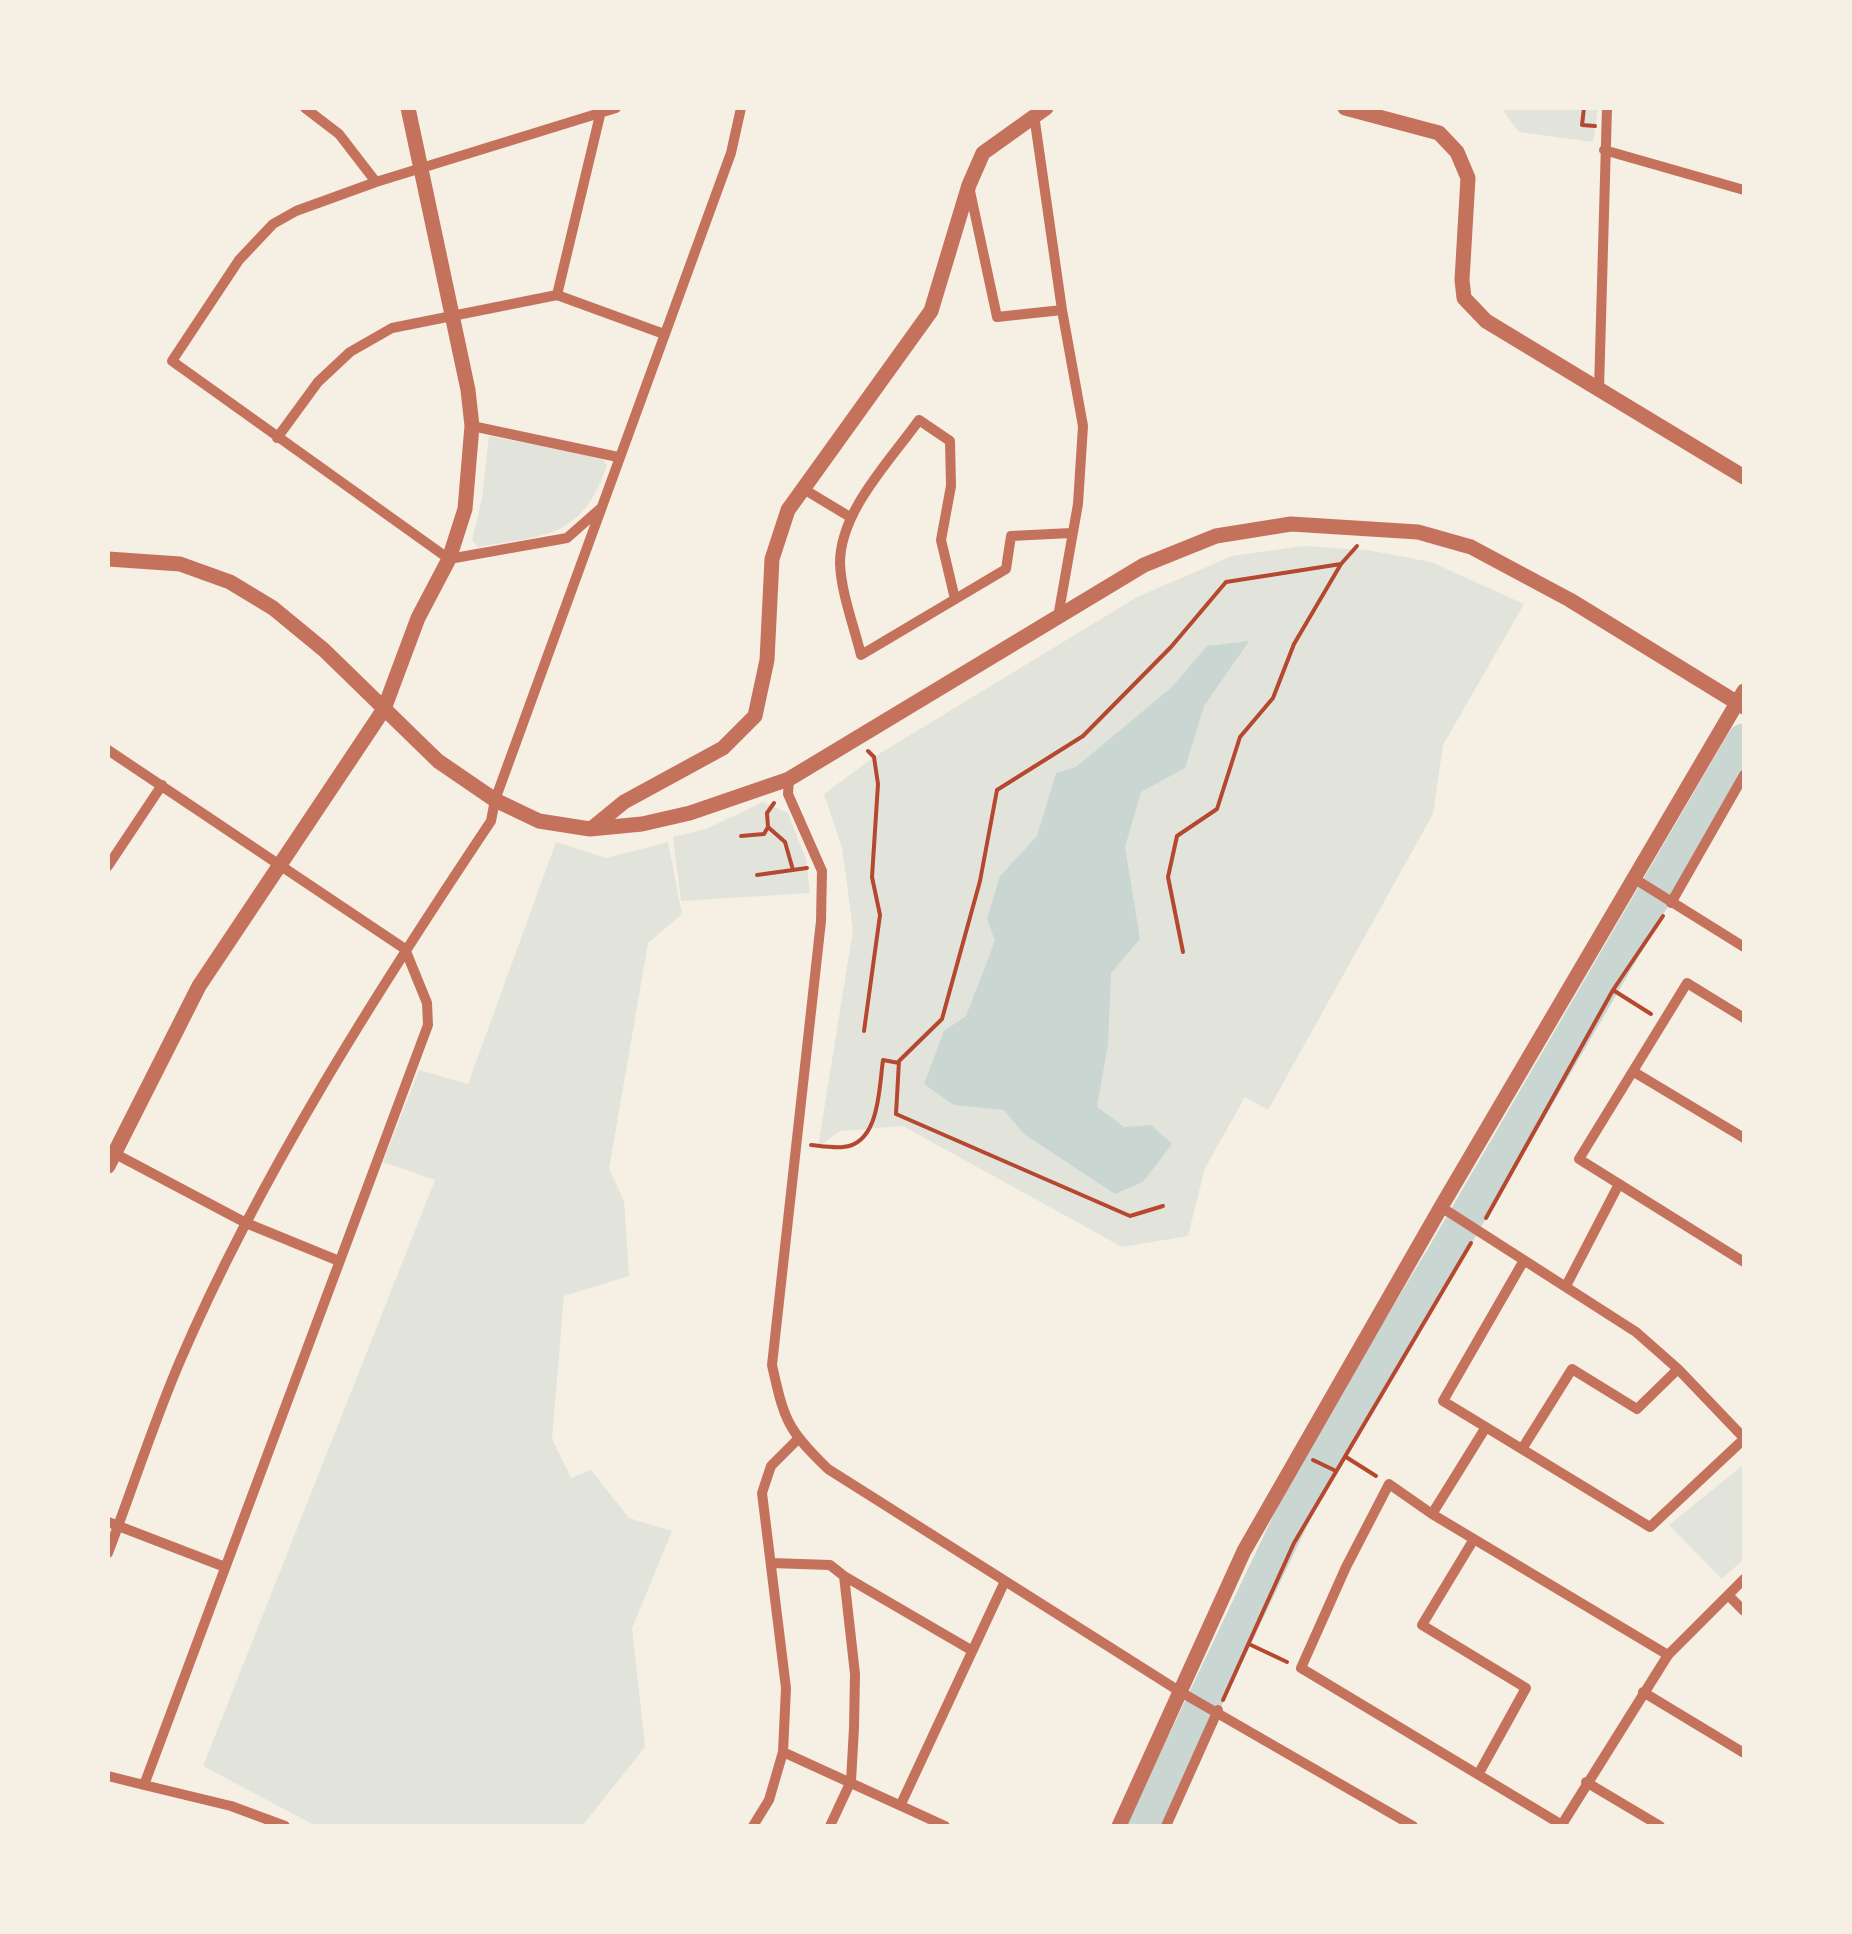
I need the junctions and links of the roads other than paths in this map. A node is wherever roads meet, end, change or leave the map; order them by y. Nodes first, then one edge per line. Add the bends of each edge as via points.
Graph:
1 (305, 108) edge
2 (408, 108) edge
3 (616, 108) edge
4 (741, 108) edge
5 (1345, 108) edge
6 (1607, 108) edge
7 (601, 110) edge
8 (1038, 110) edge
9 (1376, 111) edge
10 (1604, 150) junction
11 (421, 170) junction
12 (376, 182) junction
13 (968, 185) junction
14 (1744, 190) edge
15 (557, 295) junction
16 (1062, 310) junction
17 (451, 314) junction
18 (664, 334) junction
19 (1599, 389) junction
20 (472, 426) junction
21 (276, 438) junction
22 (618, 457) junction
23 (1744, 476) edge
24 (802, 488) junction
25 (602, 507) junction
26 (850, 516) junction
27 (1071, 533) junction
28 (108, 559) edge
29 (449, 559) junction
30 (955, 598) junction
31 (1058, 618) junction
32 (1742, 700) edge
33 (384, 709) junction
34 (108, 750) edge
35 (1744, 774) edge
36 (162, 786) junction
37 (789, 786) junction
38 (495, 800) junction
39 (590, 829) junction
40 (280, 863) junction
41 (108, 866) edge
42 (1639, 882) junction
43 (1667, 901) junction
44 (1744, 947) edge
45 (405, 949) junction
46 (1744, 1018) edge
47 (1634, 1072) junction
48 (1744, 1138) edge
49 (110, 1156) edge
50 (1619, 1184) junction
51 (1445, 1209) junction
52 (246, 1223) junction
53 (339, 1261) junction
54 (1524, 1262) junction
55 (1744, 1262) edge
56 (1566, 1286) junction
57 (1678, 1369) junction
58 (1486, 1427) junction
59 (1744, 1439) edge
60 (797, 1440) junction
61 (1522, 1449) junction
62 (1432, 1514) junction
63 (113, 1524) edge
64 (1474, 1540) junction
65 (108, 1554) edge
66 (772, 1564) junction
67 (225, 1567) junction
68 (844, 1576) junction
69 (1744, 1580) edge
70 (1005, 1581) junction
71 (1728, 1596) junction
72 (1744, 1611) edge
73 (971, 1650) junction
74 (1668, 1655) junction
75 (1179, 1690) junction
76 (1643, 1692) junction
77 (1218, 1710) junction
78 (783, 1752) junction
79 (1744, 1754) edge
80 (1478, 1774) junction
81 (108, 1776) edge
82 (850, 1781) junction
83 (1586, 1782) junction
84 (144, 1785) junction
85 (901, 1804) junction
86 (940, 1825) edge
87 (284, 1826) edge
88 (753, 1826) edge
89 (830, 1826) edge
90 (1119, 1826) edge
91 (1166, 1826) edge
92 (1413, 1826) edge
93 (1562, 1826) edge
94 (1660, 1826) edge

1 - 12 street via 339,134
2 - 11 street
3 - 7 street
4 - 18 street via 731,154
5 - 9 street
6 - 10 street
7 - 11 street
7 - 15 street
8 - 13 street via 983,153
8 - 16 street
9 - 19 street via 1438,133 1457,152 1468,178 1464,298 1486,321
10 - 14 street
10 - 19 street
11 - 12 street
11 - 17 street
12 - 21 street via 274,224 239,260 172,361
13 - 16 street via 997,317
13 - 24 street via 930,311
15 - 17 street
15 - 18 street
16 - 27 street via 1083,426
17 - 20 street
17 - 21 street via 392,328 350,352
18 - 22 street
19 - 23 street
20 - 22 street
20 - 29 street via 465,509
21 - 29 street
22 - 25 street
24 - 26 street
24 - 39 street via 772,559 755,716 723,748 624,802
25 - 29 street via 566,538
25 - 38 street
26 - 30 street via 840,567 861,655
26 - 30 street via 919,420 950,441 951,486 941,540
27 - 30 street via 1011,536 1006,569
27 - 31 street
28 - 33 street via 180,564 230,582 324,650
29 - 33 street
31 - 32 street via 1144,565 1216,536 1291,524 1418,532 1471,547
31 - 37 street via 856,738
32 - 42 street
33 - 38 street via 438,761
33 - 40 street
34 - 36 street
35 - 43 street
36 - 40 street
36 - 41 street
37 - 39 street via 642,824
37 - 60 street via 820,866 821,922 772,1364
38 - 39 street via 540,821
38 - 45 street via 490,821
40 - 45 street
40 - 49 street via 199,986
42 - 43 street
42 - 51 street
43 - 44 street
45 - 52 street
45 - 53 street via 427,1002 428,1025
46 - 47 street via 1687,983
47 - 48 street
47 - 50 street via 1578,1159
49 - 52 street
50 - 55 street
50 - 56 street
51 - 54 street
51 - 75 street via 1244,1551
52 - 53 street
52 - 63 street
53 - 67 street
54 - 56 street
54 - 58 street via 1443,1401
56 - 57 street
57 - 59 street
57 - 61 street via 1637,1409 1572,1368
58 - 61 street
58 - 62 street
59 - 61 street via 1650,1527
60 - 66 street via 772,1466 762,1493
60 - 70 street via 828,1469
62 - 64 street
62 - 80 street via 1389,1484 1301,1668
63 - 65 street
63 - 67 street
64 - 74 street
64 - 80 street via 1422,1624 1526,1688
66 - 68 street via 830,1565
66 - 78 street via 786,1688
67 - 84 street
68 - 73 street
68 - 82 street via 856,1674
69 - 71 street
70 - 73 street
70 - 75 street
71 - 72 street
71 - 74 street
73 - 85 street
74 - 76 street
75 - 77 street
75 - 90 street
76 - 79 street
76 - 83 street
77 - 91 street
77 - 92 street
78 - 82 street
78 - 88 street
80 - 93 street
81 - 84 street
82 - 85 street
82 - 89 street
83 - 93 street
83 - 94 street
84 - 87 street
85 - 86 street

